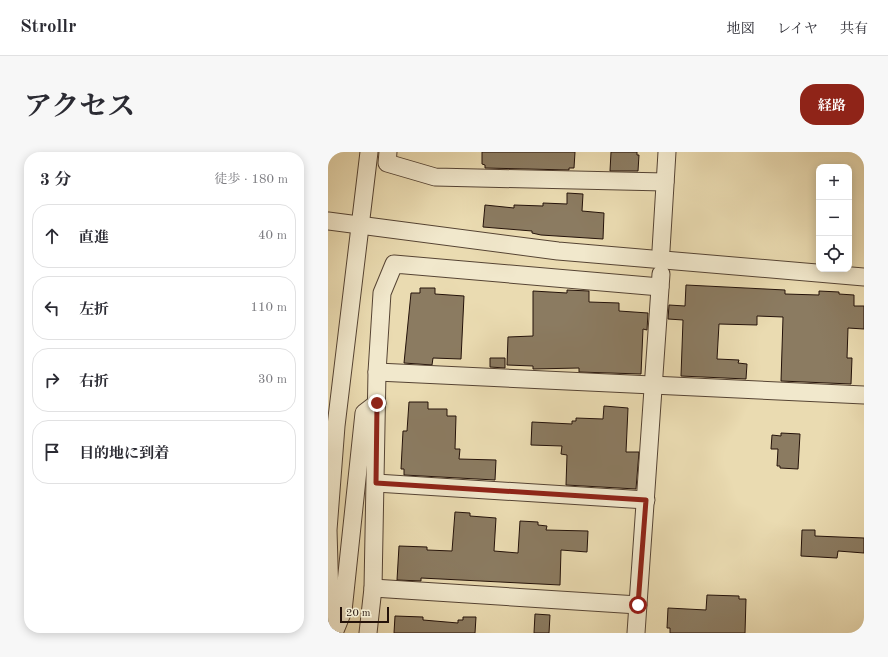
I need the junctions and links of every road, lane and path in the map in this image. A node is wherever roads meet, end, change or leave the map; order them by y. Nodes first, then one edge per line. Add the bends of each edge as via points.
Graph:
1 (370, 152) edge
2 (388, 152) edge
3 (666, 152) edge
4 (665, 182) junction
5 (328, 221) edge
6 (356, 224) junction
7 (661, 250) dead end
8 (864, 277) edge
9 (377, 372) junction
10 (653, 386) junction
11 (864, 395) edge
12 (377, 403) junction
13 (376, 483) junction
14 (646, 500) junction
15 (373, 588) junction
16 (638, 605) junction
17 (331, 633) edge
18 (334, 633) edge
19 (368, 633) edge
20 (636, 633) edge

1 - 6 street
2 - 4 street via 387,163 435,177
3 - 4 street
4 - 7 street
5 - 6 street
6 - 8 street via 558,251
6 - 17 street via 328,530
9 - 10 street
9 - 10 street via 382,293 394,264 661,280
9 - 12 street
10 - 11 street
10 - 14 street
12 - 13 street
12 - 18 street via 364,412 343,612
13 - 14 street
13 - 15 street
14 - 16 street
15 - 16 street
15 - 19 street
16 - 20 street

